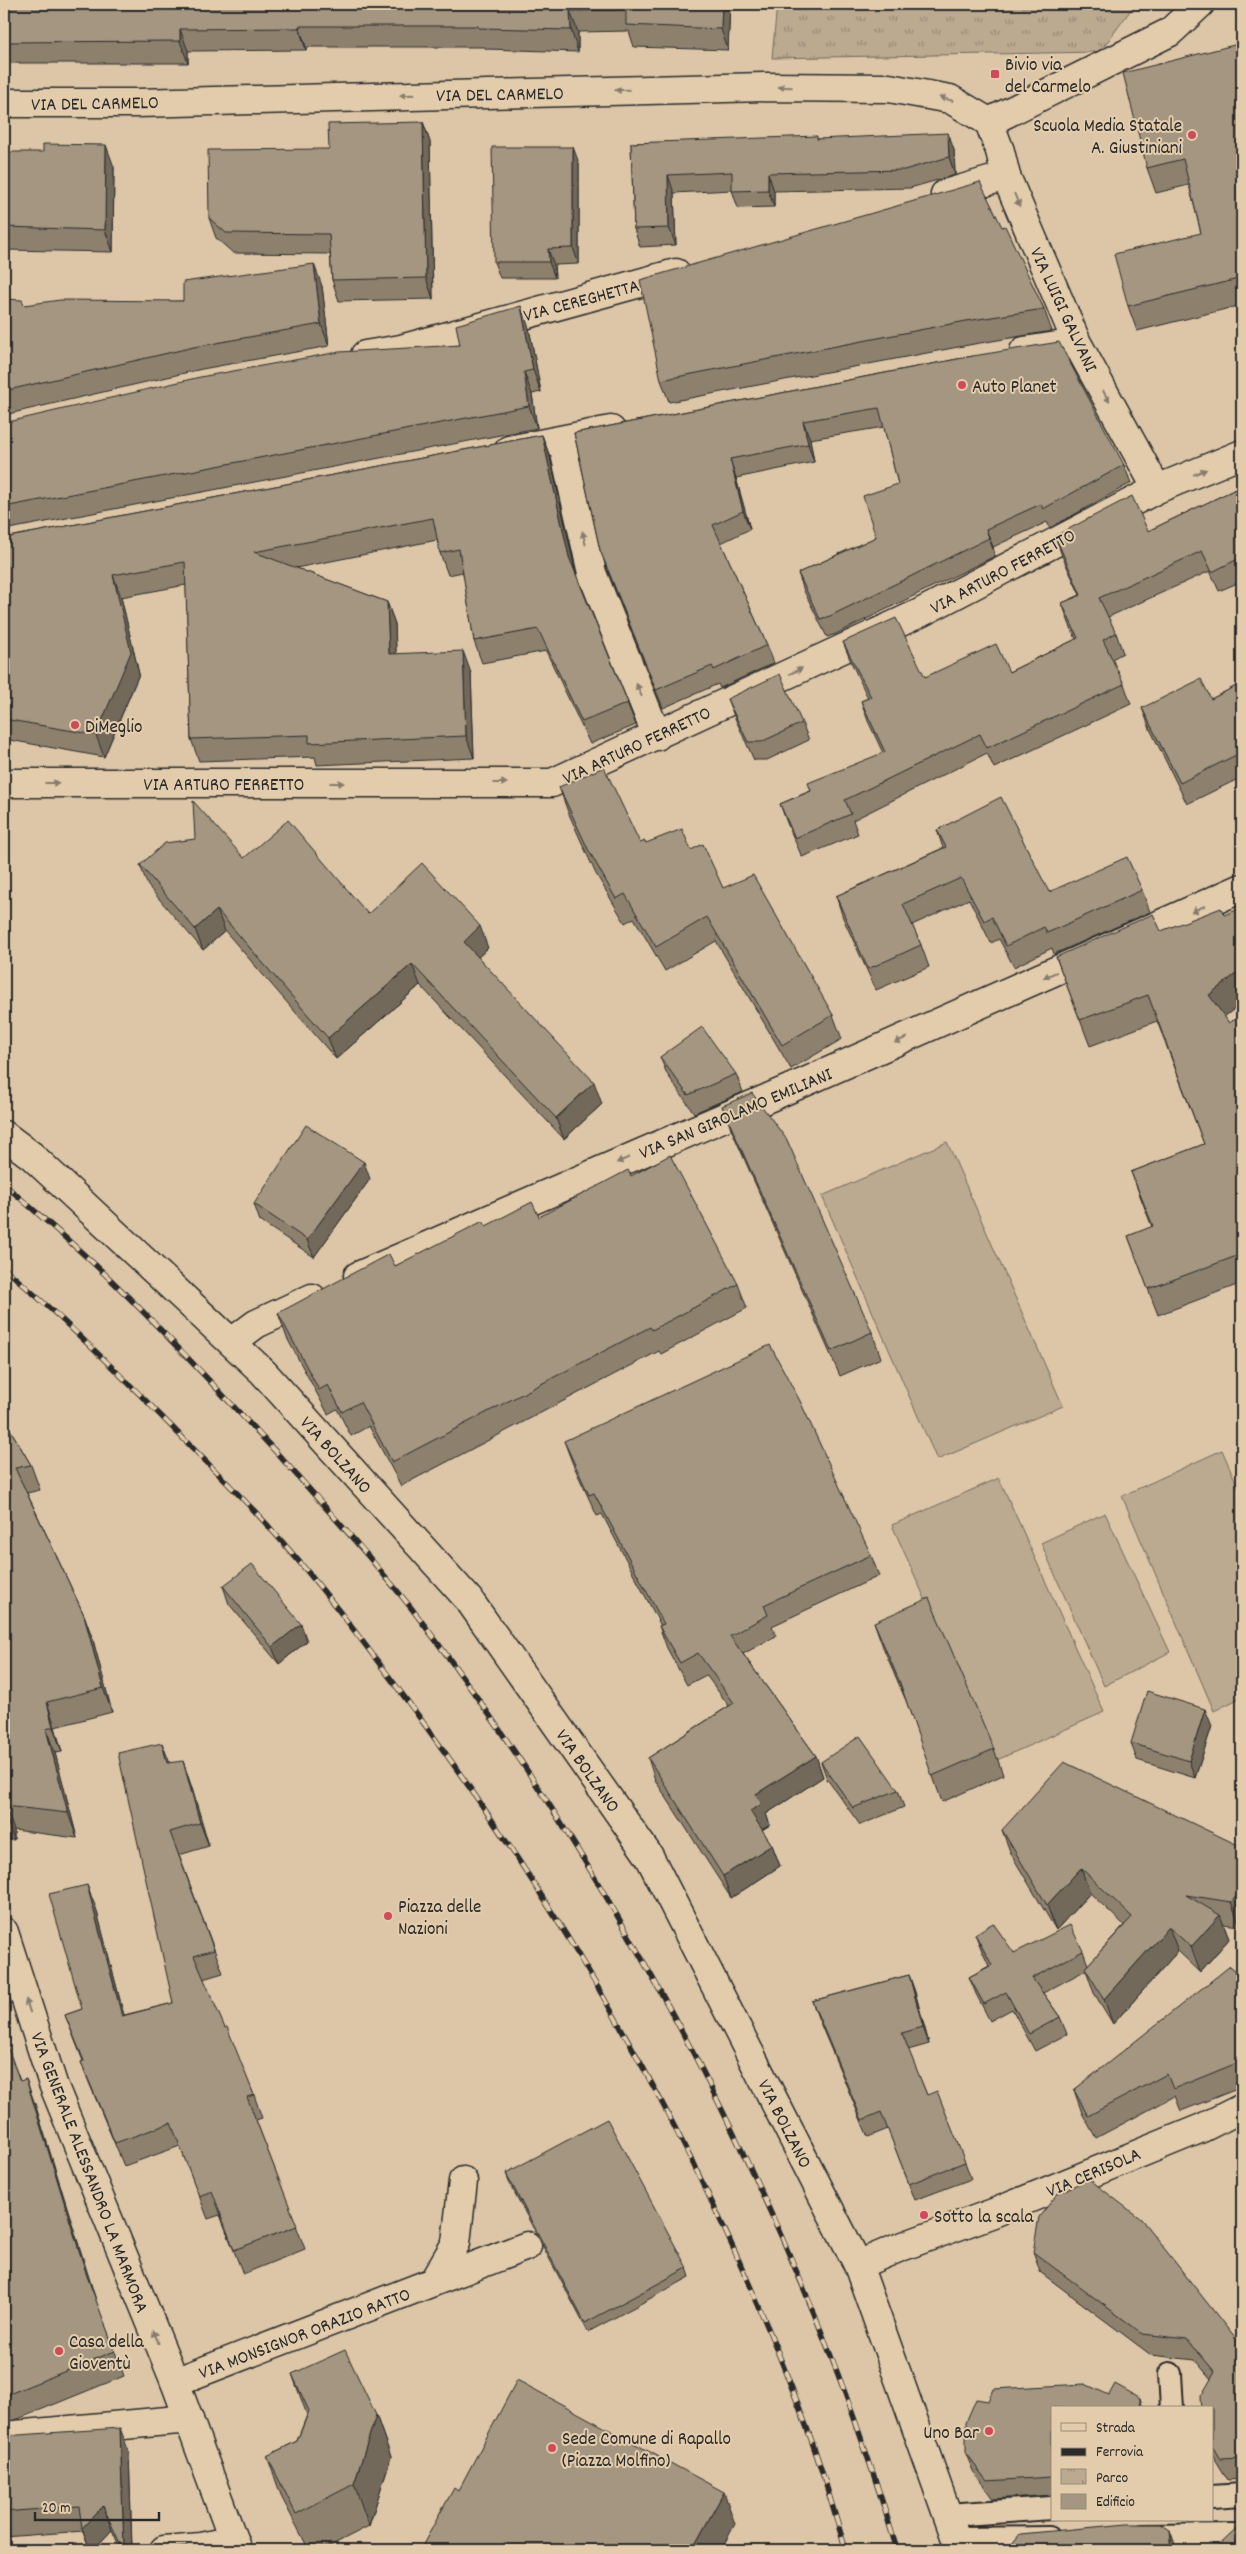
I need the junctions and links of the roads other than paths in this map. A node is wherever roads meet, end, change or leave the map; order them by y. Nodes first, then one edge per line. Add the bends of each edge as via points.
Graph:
1 (1200, 4) edge
2 (4, 103) edge
3 (989, 122) junction
4 (1006, 176) junction
5 (921, 201) edge
6 (703, 264) edge
7 (1077, 343) junction
8 (1002, 355) edge
9 (342, 359) edge
10 (639, 424) edge
11 (562, 440) junction
12 (1242, 454) edge
13 (483, 455) edge
14 (1157, 489) junction
15 (657, 736) junction
16 (4, 782) edge
17 (1242, 888) edge
18 (4, 1134) edge
19 (232, 1342) junction
20 (4, 1932) edge
21 (1242, 2108) edge
22 (463, 2181) dead end
23 (527, 2246) dead end
24 (858, 2265) junction
25 (433, 2282) junction
26 (1170, 2374) dead end
27 (174, 2382) junction
28 (1172, 2406) edge
29 (189, 2419) junction
30 (4, 2436) edge
31 (1242, 2495) edge
32 (1214, 2497) edge
33 (1051, 2508) edge
34 (955, 2535) edge
35 (1242, 2535) edge
36 (1124, 2536) edge
37 (1065, 2537) edge
38 (235, 2545) edge
39 (164, 2550) edge

1 - 3 street via 1170,32
3 -> 2 street, VIA DEL CARMELO via 950,99 889,88 754,87 137,103
3 - 4 street, VIA LUIGI GALVANI
4 - 5 street
4 -> 7 street, VIA LUIGI GALVANI
6 - 9 street, VIA CEREGHETTA via 400,349
7 - 8 street
7 -> 14 street, VIA LUIGI GALVANI
10 - 11 street
11 - 13 street
15 -> 11 street via 592,573
14 -> 12 street, VIA ARTURO FERRETTO
15 -> 14 street, VIA ARTURO FERRETTO via 920,613
16 -> 15 street, VIA ARTURO FERRETTO via 552,783
17 -> 19 street, VIA SAN GIROLAMO EMILIANI via 376,1268 256,1324
18 - 19 street, VIA BOLZANO via 32,1156
19 - 24 street, VIA BOLZANO via 263,1372 469,1600 649,1856
27 -> 20 street, VIA GENERALE ALESSANDRO LA MARMORA via 53,2084
21 - 24 street, VIA CERISOLA via 1202,2128
22 - 25 street, VIA MONSIGNOR ORAZIO RATTO via 456,2243
23 - 25 street, VIA MONSIGNOR ORAZIO RATTO
24 - 34 street, VIA BOLZANO
25 - 27 street, VIA MONSIGNOR ORAZIO RATTO
26 - 28 lane
27 - 29 street, VIA GENERALE ALESSANDRO LA MARMORA
29 - 30 street
29 - 38 street, VIA GENERALE ALESSANDRO LA MARMORA
31 - 32 lane
33 - 34 lane
34 - 37 lane
35 - 36 lane
38 - 39 street

